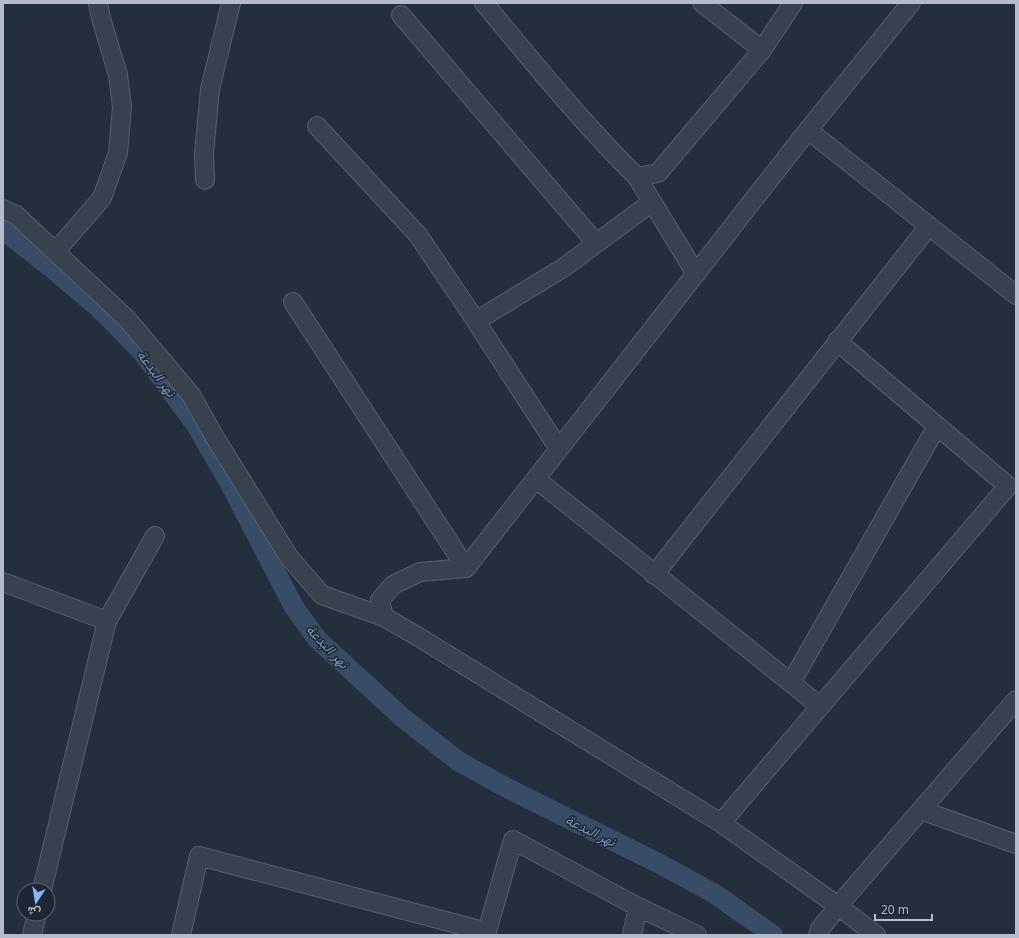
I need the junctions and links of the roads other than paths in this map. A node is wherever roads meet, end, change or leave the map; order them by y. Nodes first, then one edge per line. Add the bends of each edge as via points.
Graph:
1 (98, 3) edge
2 (231, 3) edge
3 (484, 3) edge
4 (702, 3) edge
5 (793, 3) edge
6 (911, 3) edge
7 (401, 15) dead end
8 (762, 50) junction
9 (317, 126) dead end
10 (808, 130) junction
11 (637, 177) junction
12 (205, 180) dead end
13 (652, 202) junction
14 (3, 208) edge
15 (929, 226) junction
16 (596, 243) junction
17 (55, 252) junction
18 (696, 274) junction
19 (1016, 295) edge
20 (292, 302) dead end
21 (476, 321) junction
22 (837, 341) junction
23 (937, 426) junction
24 (559, 449) junction
25 (536, 479) junction
26 (155, 536) dead end
27 (466, 568) junction
28 (654, 574) junction
29 (3, 582) edge
30 (384, 617) junction
31 (107, 621) junction
32 (791, 683) junction
33 (1016, 700) edge
34 (820, 706) junction
35 (921, 810) junction
36 (721, 823) junction
37 (1016, 844) edge
38 (44, 882) edge
39 (838, 906) junction
40 (638, 907) junction
41 (35, 922) edge
42 (819, 932) edge
43 (487, 934) edge
44 (32, 935) edge
45 (181, 935) edge
46 (632, 935) edge
47 (697, 935) edge
48 (876, 935) edge

1 - 17 street via 118,75 122,107 118,153 102,198
2 - 12 street via 210,89 204,154
3 - 11 street via 562,97
4 - 8 street
5 - 8 street
6 - 10 street
7 - 16 street
8 - 11 street via 658,173
9 - 21 street via 418,235
10 - 15 street
10 - 18 street
11 - 13 street
13 - 16 street
13 - 18 street
14 - 17 street via 16,215
15 - 19 street
15 - 22 street
16 - 21 street via 563,268
17 - 30 street via 127,319 190,395 289,558 322,595
18 - 24 street
20 - 27 street
21 - 24 street
22 - 23 street
22 - 28 street
23 - 32 street
23 - 34 street via 1008,486
24 - 25 street
25 - 27 street
25 - 28 street
26 - 31 street
27 - 30 street via 420,572 393,585 380,600
28 - 32 street
29 - 31 street
30 - 36 street
31 - 38 street
32 - 34 street
33 - 35 street
34 - 36 street
35 - 37 street
35 - 39 street
36 - 39 street
39 - 42 street
39 - 48 street
40 - 43 street via 513,840
40 - 46 street
40 - 47 street
41 - 44 street
43 - 45 street via 199,856

